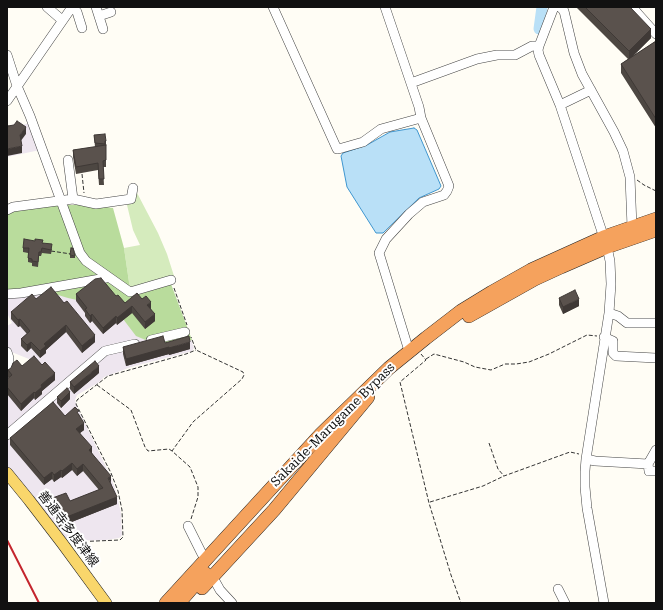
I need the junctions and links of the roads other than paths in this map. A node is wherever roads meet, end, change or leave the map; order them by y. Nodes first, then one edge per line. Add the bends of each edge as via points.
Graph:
1 (47, 7) edge
2 (72, 7) edge
3 (96, 7) edge
4 (273, 7) edge
5 (386, 7) edge
6 (554, 7) edge
7 (560, 7) edge
8 (632, 7) edge
9 (111, 12) dead end
10 (99, 16) junction
11 (62, 20) junction
12 (82, 28) dead end
13 (103, 29) dead end
14 (656, 34) edge
15 (539, 46) junction
16 (7, 55) edge
17 (411, 83) junction
18 (17, 86) junction
19 (591, 90) junction
20 (7, 100) edge
21 (560, 105) junction
22 (421, 118) junction
23 (68, 160) dead end
24 (133, 188) dead end
25 (73, 198) junction
26 (61, 200) junction
27 (7, 210) edge
28 (656, 219) edge
29 (632, 227) junction
30 (656, 230) edge
31 (605, 242) junction
32 (108, 278) junction
33 (171, 280) road end
34 (7, 294) edge
35 (609, 312) junction
36 (656, 323) edge
37 (187, 330) road end
38 (604, 337) junction
39 (7, 352) edge
40 (418, 354) junction
41 (656, 358) edge
42 (389, 368) junction
43 (7, 371) edge
44 (369, 396) junction
45 (7, 435) edge
46 (656, 450) edge
47 (586, 459) junction
48 (648, 464) junction
49 (656, 471) edge
50 (7, 473) edge
51 (188, 526) road end
52 (201, 553) junction
53 (211, 576) junction
54 (558, 589) dead end
55 (172, 601) edge
56 (106, 603) edge
57 (156, 603) edge
58 (188, 603) edge
59 (232, 603) edge
60 (565, 603) edge
61 (604, 603) edge

1 - 11 street
2 - 11 street
2 - 12 street via 77,12
3 - 10 street
4 - 22 street via 337,148 363,142 381,129
5 - 17 street
6 - 15 street
7 - 19 street via 564,11 574,53
8 - 14 street
9 - 10 street
10 - 13 street
11 - 18 street
15 - 17 street via 532,46 515,55 477,59
15 - 21 street via 539,55
16 - 18 street
17 - 22 street
18 - 20 street
18 - 26 street
19 - 21 street
19 - 29 street via 623,151 630,177
21 - 31 street
22 - 40 street via 449,186 444,195 423,202 409,214 386,239 379,253
23 - 25 street
24 - 25 street via 131,199 96,204
25 - 26 street
26 - 27 street
26 - 32 street via 82,255
28 - 29 highway, Sakaide-Marugame Bypass
29 - 31 highway, Sakaide-Marugame Bypass
30 - 31 highway, Sakaide-Marugame Bypass
31 - 35 street via 612,284
31 - 40 highway, Sakaide-Marugame Bypass via 531,270 492,292 461,312
32 - 33 street via 130,292
32 - 34 street
35 - 36 street via 627,323
35 - 38 street
37 - 45 street via 105,351
38 - 41 street via 614,341 613,353 616,356
38 - 47 street
39 - 43 street
40 - 42 highway, Sakaide-Marugame Bypass
40 - 44 highway, Sakaide-Marugame Bypass
42 - 52 highway via 355,394 308,438
42 - 55 highway, Sakaide-Marugame Bypass via 321,434
44 - 53 highway via 274,510
44 - 55 highway, Sakaide-Marugame Bypass
46 - 48 street
47 - 48 street
47 - 61 street via 585,488
48 - 49 street via 648,470
50 - 56 main road, 善通寺多度津線
51 - 52 street
52 - 57 highway
53 - 58 highway
53 - 59 street
54 - 60 street

